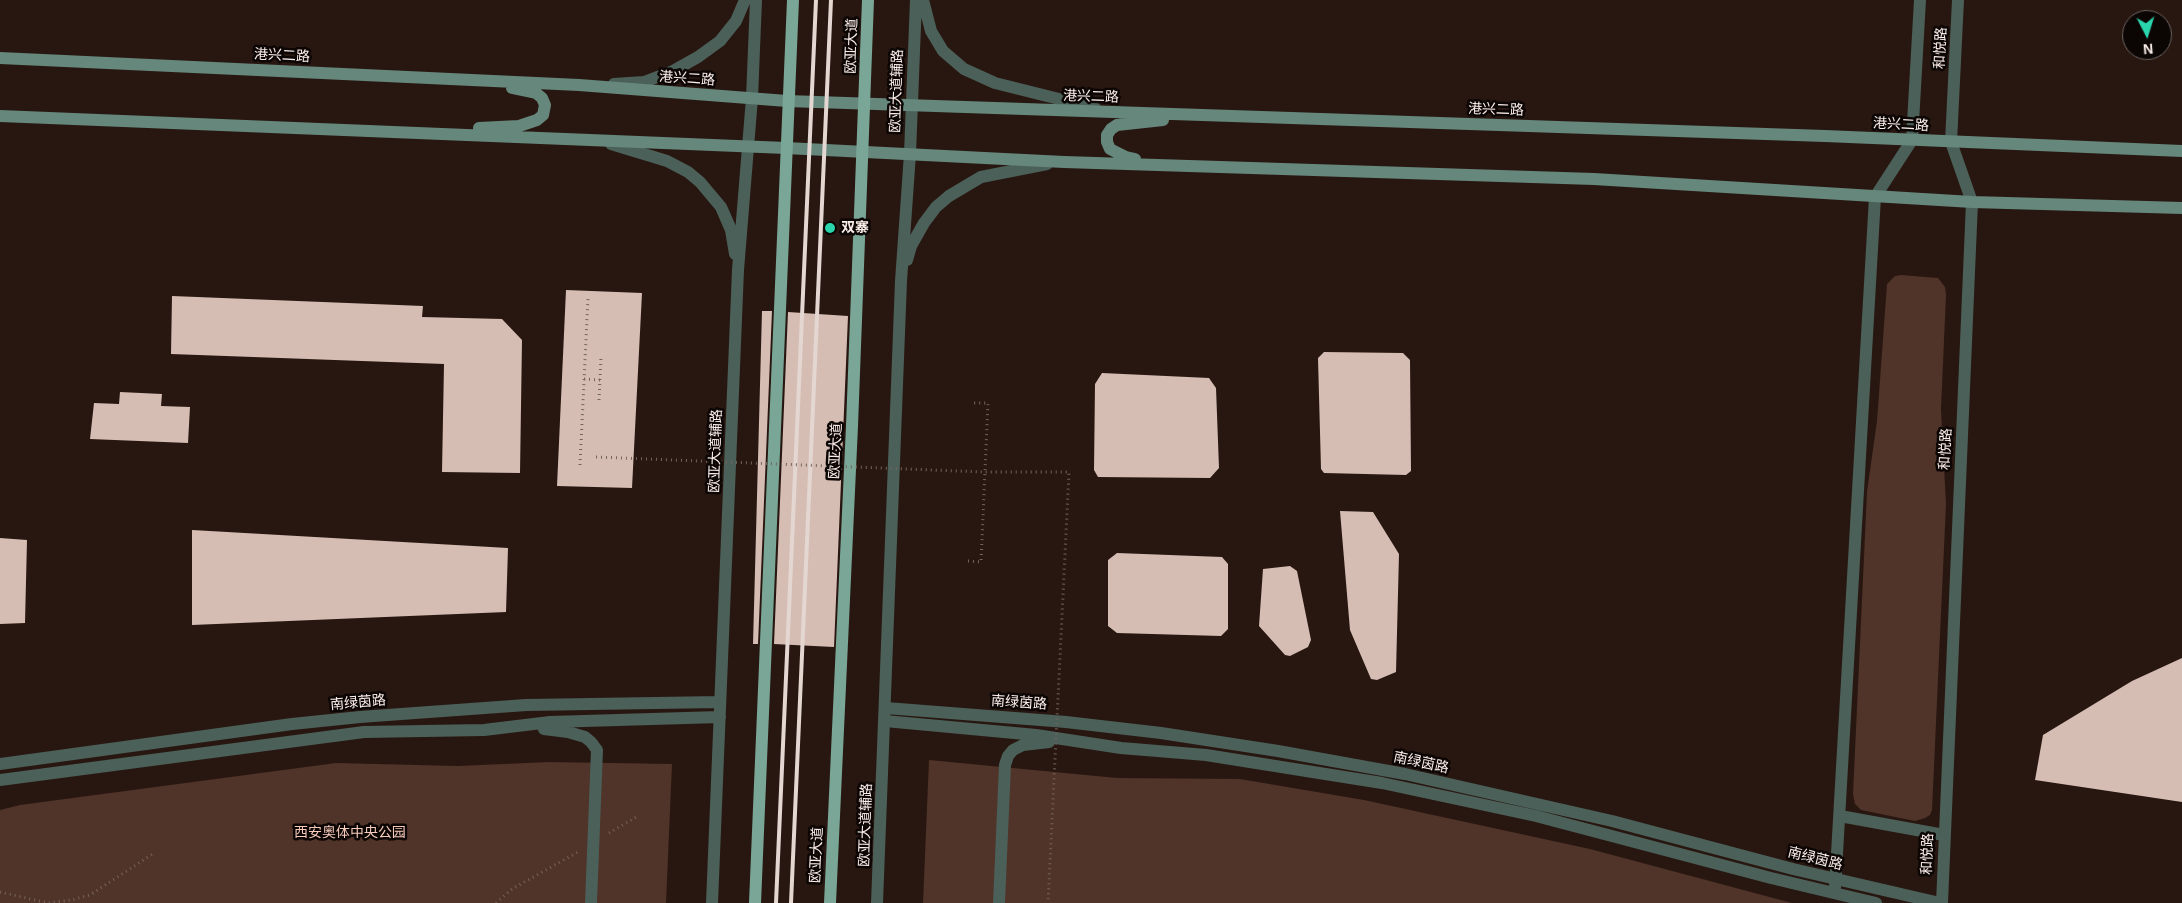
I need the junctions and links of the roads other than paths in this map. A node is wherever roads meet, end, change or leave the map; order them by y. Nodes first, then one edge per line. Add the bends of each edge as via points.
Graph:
1 (745, 0) edge
2 (756, 0) edge
3 (793, 0) edge
4 (868, 0) edge
5 (916, 0) edge
6 (923, 0) edge
7 (1920, 0) edge
8 (1958, 0) edge
9 (0, 58) edge
10 (435, 78) junction
11 (579, 85) junction
12 (752, 98) junction
13 (787, 100) junction
14 (865, 102) junction
15 (912, 106) junction
16 (1117, 112) junction
17 (0, 116) edge
18 (1212, 116) junction
19 (414, 133) junction
20 (576, 139) junction
21 (1912, 140) junction
22 (1951, 142) junction
23 (749, 147) junction
24 (786, 148) junction
25 (2182, 151) edge
26 (863, 152) junction
27 (910, 154) junction
28 (1064, 162) junction
29 (1158, 164) junction
30 (1875, 196) junction
31 (1972, 202) junction
32 (2182, 208) edge
33 (738, 270) junction
34 (901, 281) junction
35 (720, 702) junction
36 (886, 708) junction
37 (720, 718) junction
38 (885, 722) junction
39 (484, 730) junction
40 (1083, 742) junction
41 (0, 764) edge
42 (0, 780) edge
43 (1840, 816) junction
44 (1944, 835) junction
45 (1835, 879) junction
46 (1834, 893) junction
47 (591, 903) edge
48 (712, 903) edge
49 (755, 903) edge
50 (830, 903) edge
51 (877, 903) edge
52 (999, 903) edge
53 (1876, 903) edge
54 (1941, 903) edge

1 - 11 street via 736,21 720,41 673,71 644,82
2 - 12 street, 欧亚大道辅路
3 - 13 main road
4 - 14 main road, 欧亚大道
5 - 15 street, 欧亚大道辅路
6 - 16 street via 931,31 943,52 964,69 995,83
7 - 21 street, 和悦路
8 - 22 street, 和悦路
9 - 10 main road, 港兴二路
10 - 11 main road, 港兴二路
10 - 19 main road via 536,93 542,98 545,110 537,120 519,126
11 - 12 main road, 港兴二路
12 - 13 main road, 港兴二路
12 - 23 street, 欧亚大道辅路
13 - 14 main road, 港兴二路
13 - 24 main road
14 - 15 main road, 港兴二路
14 - 26 main road, 欧亚大道
15 - 16 main road, 港兴二路
15 - 27 street, 欧亚大道辅路
16 - 18 main road, 港兴二路
17 - 19 main road
18 - 21 main road, 港兴二路
18 - 29 main road via 1117,125 1107,135 1110,149 1126,157
19 - 20 main road
20 - 23 main road
20 - 33 street via 616,145 667,161 688,172 721,206 731,230
21 - 22 main road, 港兴二路
21 - 30 street
22 - 25 main road, 港兴二路
22 - 31 street, 和悦路
23 - 24 main road
23 - 33 street, 欧亚大道辅路
24 - 26 main road
24 - 49 main road
26 - 27 main road
26 - 50 main road, 欧亚大道
27 - 28 main road
27 - 34 street, 欧亚大道辅路
28 - 29 main road
28 - 34 street via 981,177 949,196 936,207 911,246
29 - 30 main road via 1594,180
30 - 31 main road
30 - 43 street
31 - 32 main road
31 - 44 street, 和悦路
33 - 35 street, 欧亚大道辅路
34 - 36 street, 欧亚大道辅路
35 - 37 street, 欧亚大道辅路
35 - 41 street, 南绿茵路 via 526,705 360,718 292,724
36 - 38 street, 欧亚大道辅路
36 - 45 street, 南绿茵路 via 1066,722 1278,751 1405,774 1612,821
37 - 39 street via 550,722
37 - 48 street, 欧亚大道辅路
38 - 40 street, 南绿茵路 via 1036,734
38 - 51 street, 欧亚大道辅路
39 - 42 street via 364,732
39 - 47 street via 568,732 585,737 597,750
40 - 46 street, 南绿茵路 via 1206,755 1382,783 1536,816
40 - 52 street via 1041,741 1013,750 1008,756
43 - 44 street
43 - 45 street
44 - 54 street, 和悦路
45 - 46 street
45 - 54 street, 南绿茵路
46 - 53 street, 南绿茵路

